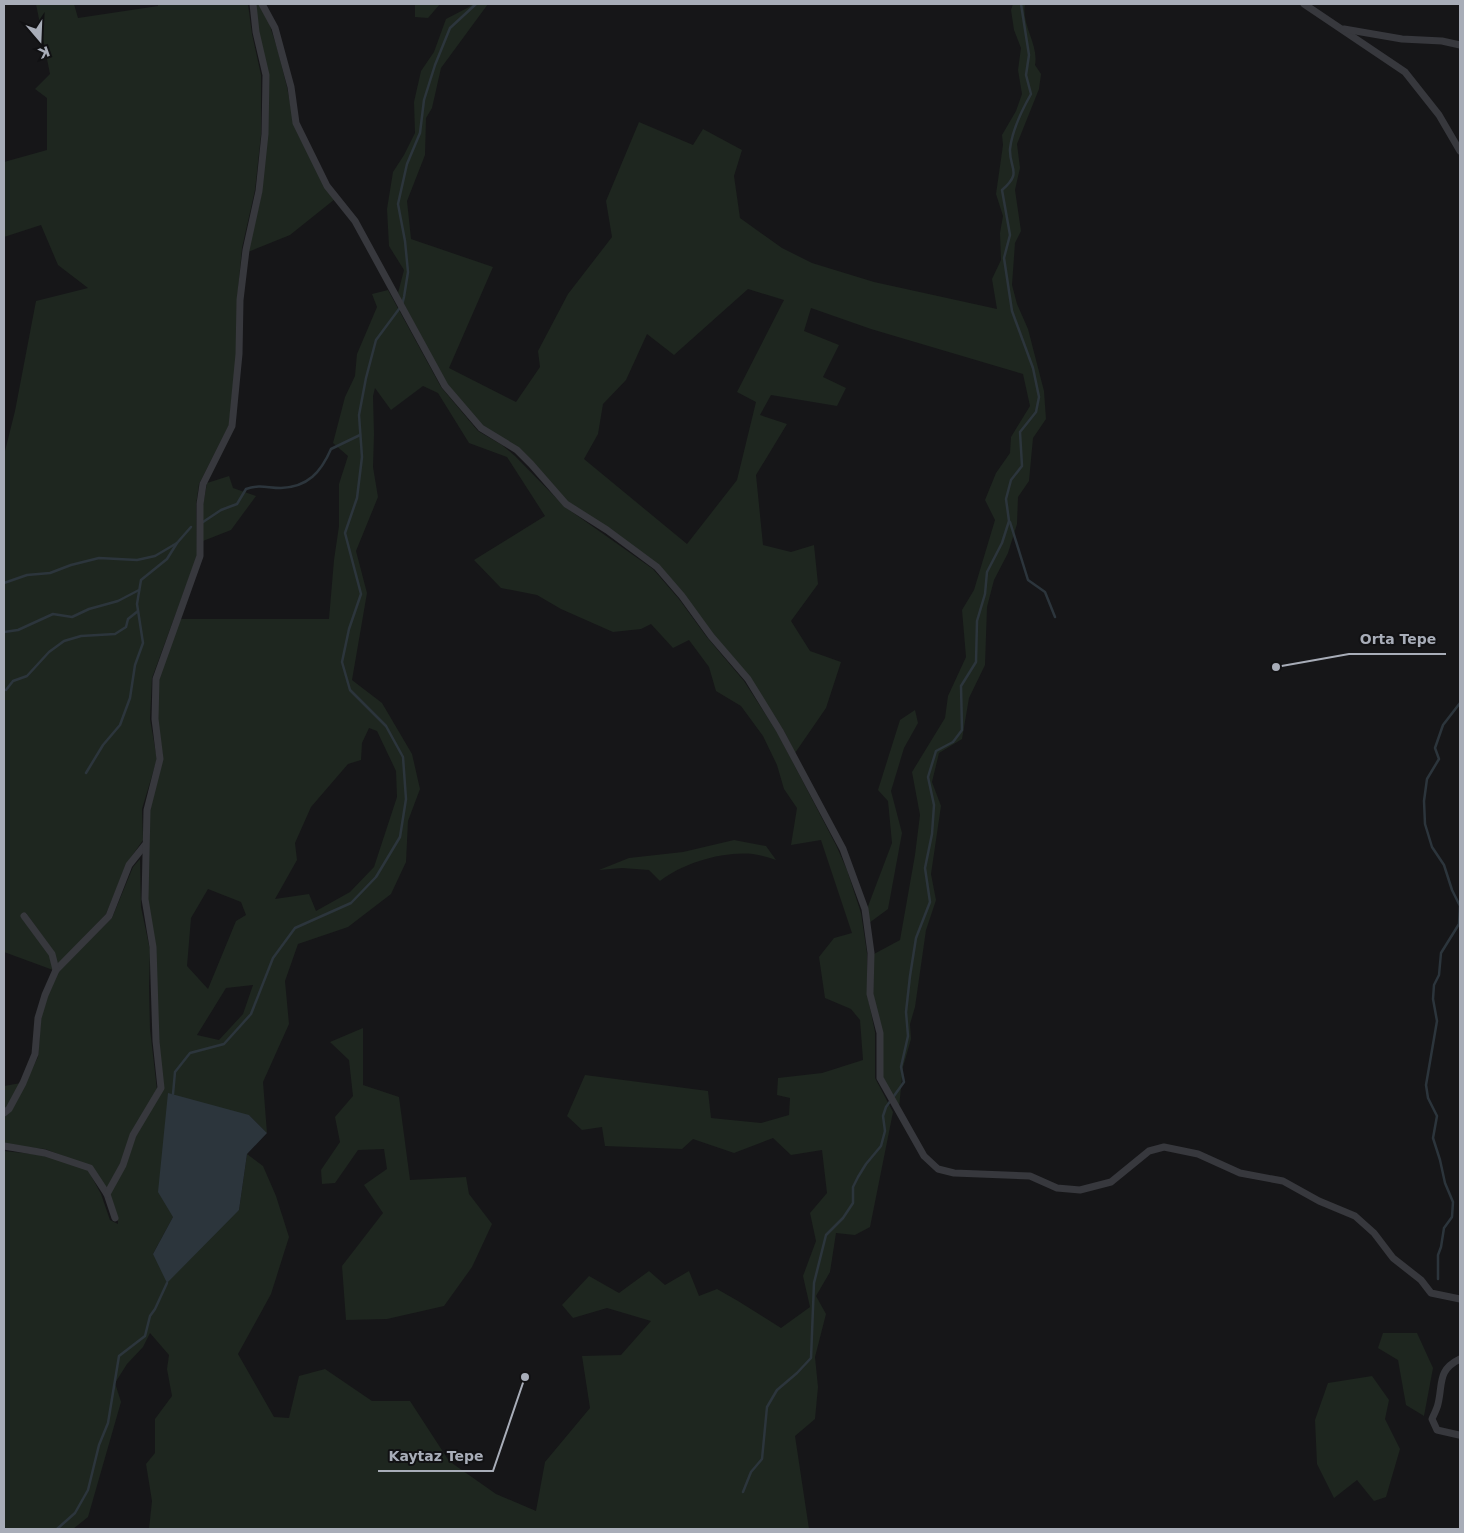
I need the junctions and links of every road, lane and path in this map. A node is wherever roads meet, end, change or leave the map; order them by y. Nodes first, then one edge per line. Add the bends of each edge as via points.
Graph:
1 (252, 4) edge
2 (262, 4) edge
3 (1304, 4) edge
4 (1340, 28) junction
5 (1460, 45) edge
6 (1460, 151) edge
7 (146, 845) junction
8 (24, 916) dead end
9 (56, 970) junction
10 (4, 1113) edge
11 (4, 1146) edge
12 (107, 1194) junction
13 (115, 1218) dead end
14 (1460, 1300) edge
15 (1460, 1359) edge
16 (1460, 1435) edge

1 - 7 street via 266,75 265,134 259,191 246,250 240,300 232,426 203,484 200,556 156,679 155,718 160,759 147,810
2 - 14 street via 275,28 291,87 296,123 327,186 355,221 445,386 481,428 517,450 566,504 657,567 748,680 780,731 843,849 865,909 871,953 870,994 880,1034 880,1078 924,1156 938,1169 954,1173 1030,1176 1057,1188 1080,1190 1111,1182 1149,1151 1164,1146 1198,1154 1240,1173 1283,1181 1355,1216 1431,1293
3 - 4 street
4 - 5 street
4 - 6 street via 1405,72 1439,115
7 - 9 street via 129,865 109,916
7 - 12 street via 145,900 153,947 160,1088 133,1135 123,1165
8 - 9 street via 52,954
9 - 10 street via 38,1018 35,1054 24,1083
11 - 12 street via 45,1153 90,1168
12 - 13 street
15 - 16 street via 1451,1363 1440,1380 1439,1403 1432,1419 1437,1430

